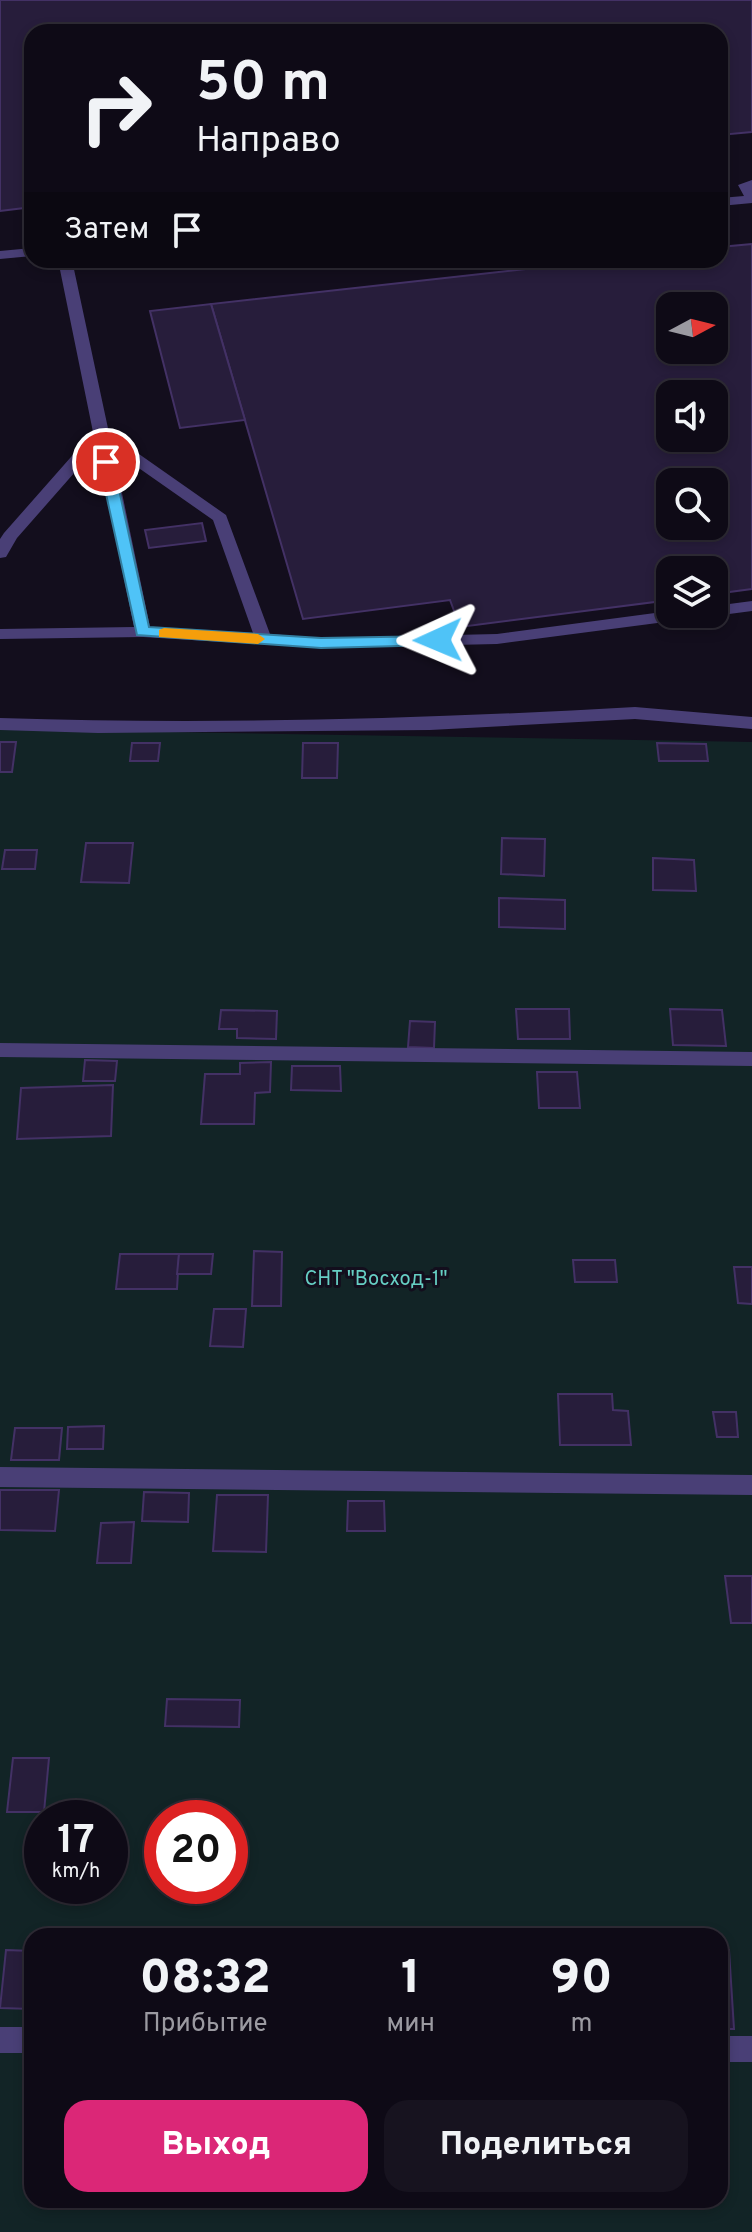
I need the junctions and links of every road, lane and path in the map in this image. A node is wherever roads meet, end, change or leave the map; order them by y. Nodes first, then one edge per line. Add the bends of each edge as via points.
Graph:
1 (752, 184) edge
2 (752, 198) edge
3 (728, 201) edge
4 (24, 253) edge
5 (0, 255) edge
6 (67, 268) edge
7 (100, 434) junction
8 (0, 553) edge
9 (752, 606) edge
10 (728, 609) edge
11 (656, 618) edge
12 (143, 632) junction
13 (0, 634) edge
14 (263, 639) junction
15 (752, 723) edge
16 (0, 724) edge
17 (0, 1050) edge
18 (752, 1059) edge
19 (0, 1477) edge
20 (752, 1485) edge
21 (0, 2040) edge
22 (24, 2040) edge
23 (728, 2049) edge
24 (752, 2049) edge

1 - 2 street via 745,185
2 - 3 street
4 - 5 street
6 - 7 street
7 - 8 street
7 - 12 street
7 - 14 street via 220,518
9 - 10 street
11 - 14 street via 497,639
12 - 13 street
12 - 14 street
15 - 16 street via 635,713 430,724
17 - 18 street
19 - 20 street
21 - 22 street
23 - 24 street

